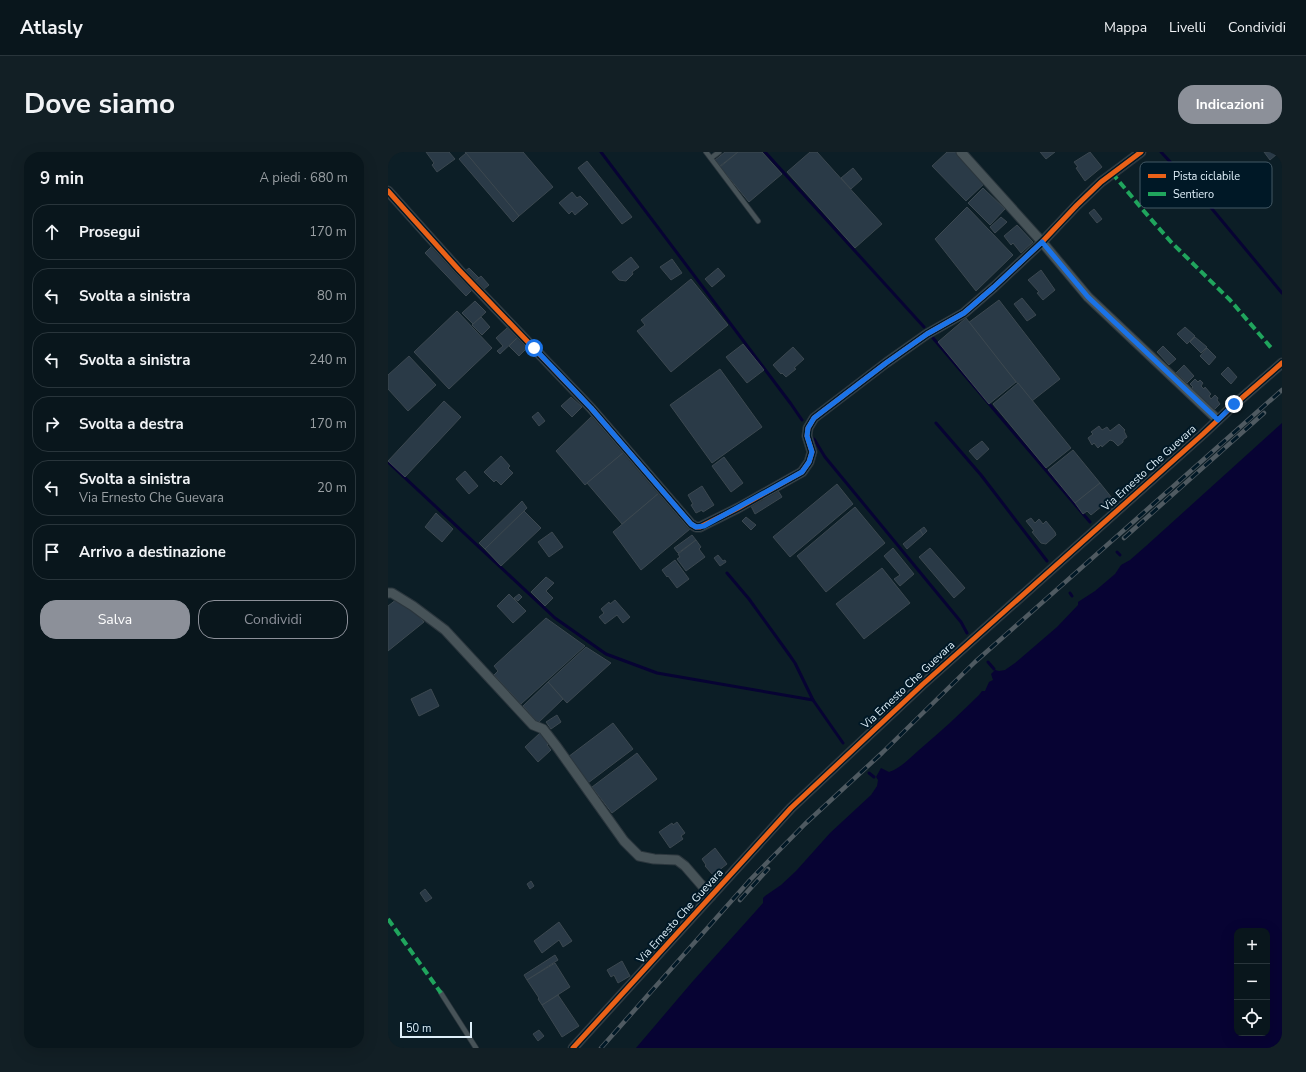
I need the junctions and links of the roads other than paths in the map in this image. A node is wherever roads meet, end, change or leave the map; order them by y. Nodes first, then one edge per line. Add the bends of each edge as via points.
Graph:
1 (706, 152) edge
2 (719, 152) edge
3 (961, 152) edge
4 (1142, 152) edge
5 (710, 158) junction
6 (388, 191) edge
7 (758, 221) dead end
8 (1042, 242) junction
9 (1282, 363) edge
10 (1218, 420) junction
11 (388, 593) edge
12 (711, 896) junction
13 (441, 993) dead end
14 (476, 1048) edge
15 (573, 1048) edge

1 - 5 lane
2 - 5 lane
3 - 8 street
4 - 8 street via 1101,182
5 - 7 lane
6 - 8 street via 459,270 591,408 696,527 718,519 802,472 812,452 807,436 814,418 927,334 964,313
8 - 10 street via 1088,297
9 - 10 street, Via Ernesto Che Guevara
10 - 12 street, Via Ernesto Che Guevara via 1072,549 791,808
11 - 12 street via 414,606 445,630 533,725 543,729 624,841 639,856 677,860
12 - 15 street, Via Ernesto Che Guevara
13 - 14 lane

